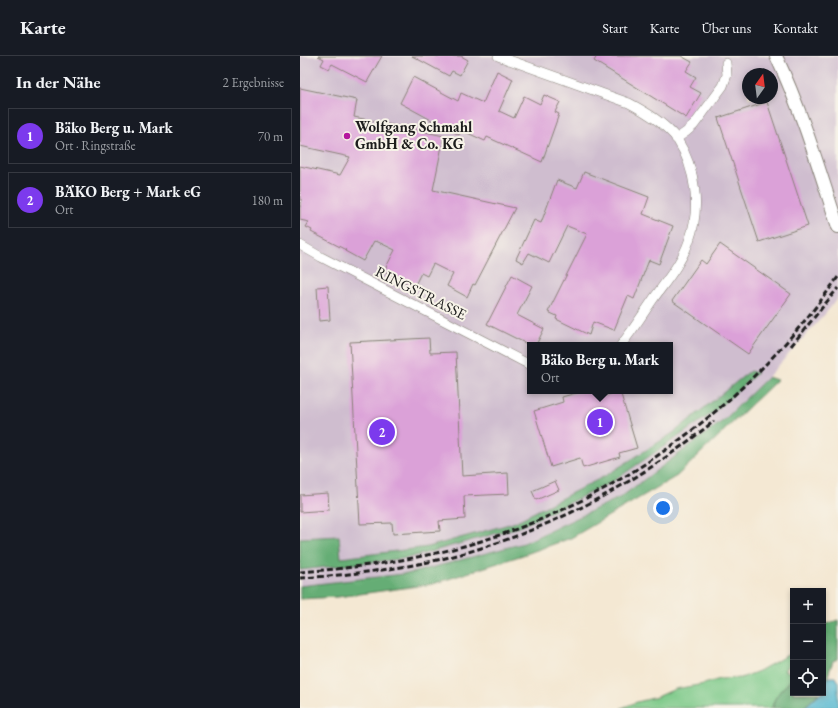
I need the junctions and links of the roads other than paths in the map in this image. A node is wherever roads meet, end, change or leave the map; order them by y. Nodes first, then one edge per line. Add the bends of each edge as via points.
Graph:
1 (498, 56) edge
2 (776, 56) edge
3 (726, 62) dead end
4 (676, 139) junction
5 (838, 227) edge
6 (300, 245) edge
7 (623, 342) edge
8 (527, 363) edge

1 - 4 street via 629,103 661,123
2 - 5 main road via 814,151
3 - 4 street via 727,75 723,86 694,125
4 - 7 street via 694,184 696,210 690,241 678,265
6 - 8 street, RINGSTRASSE

